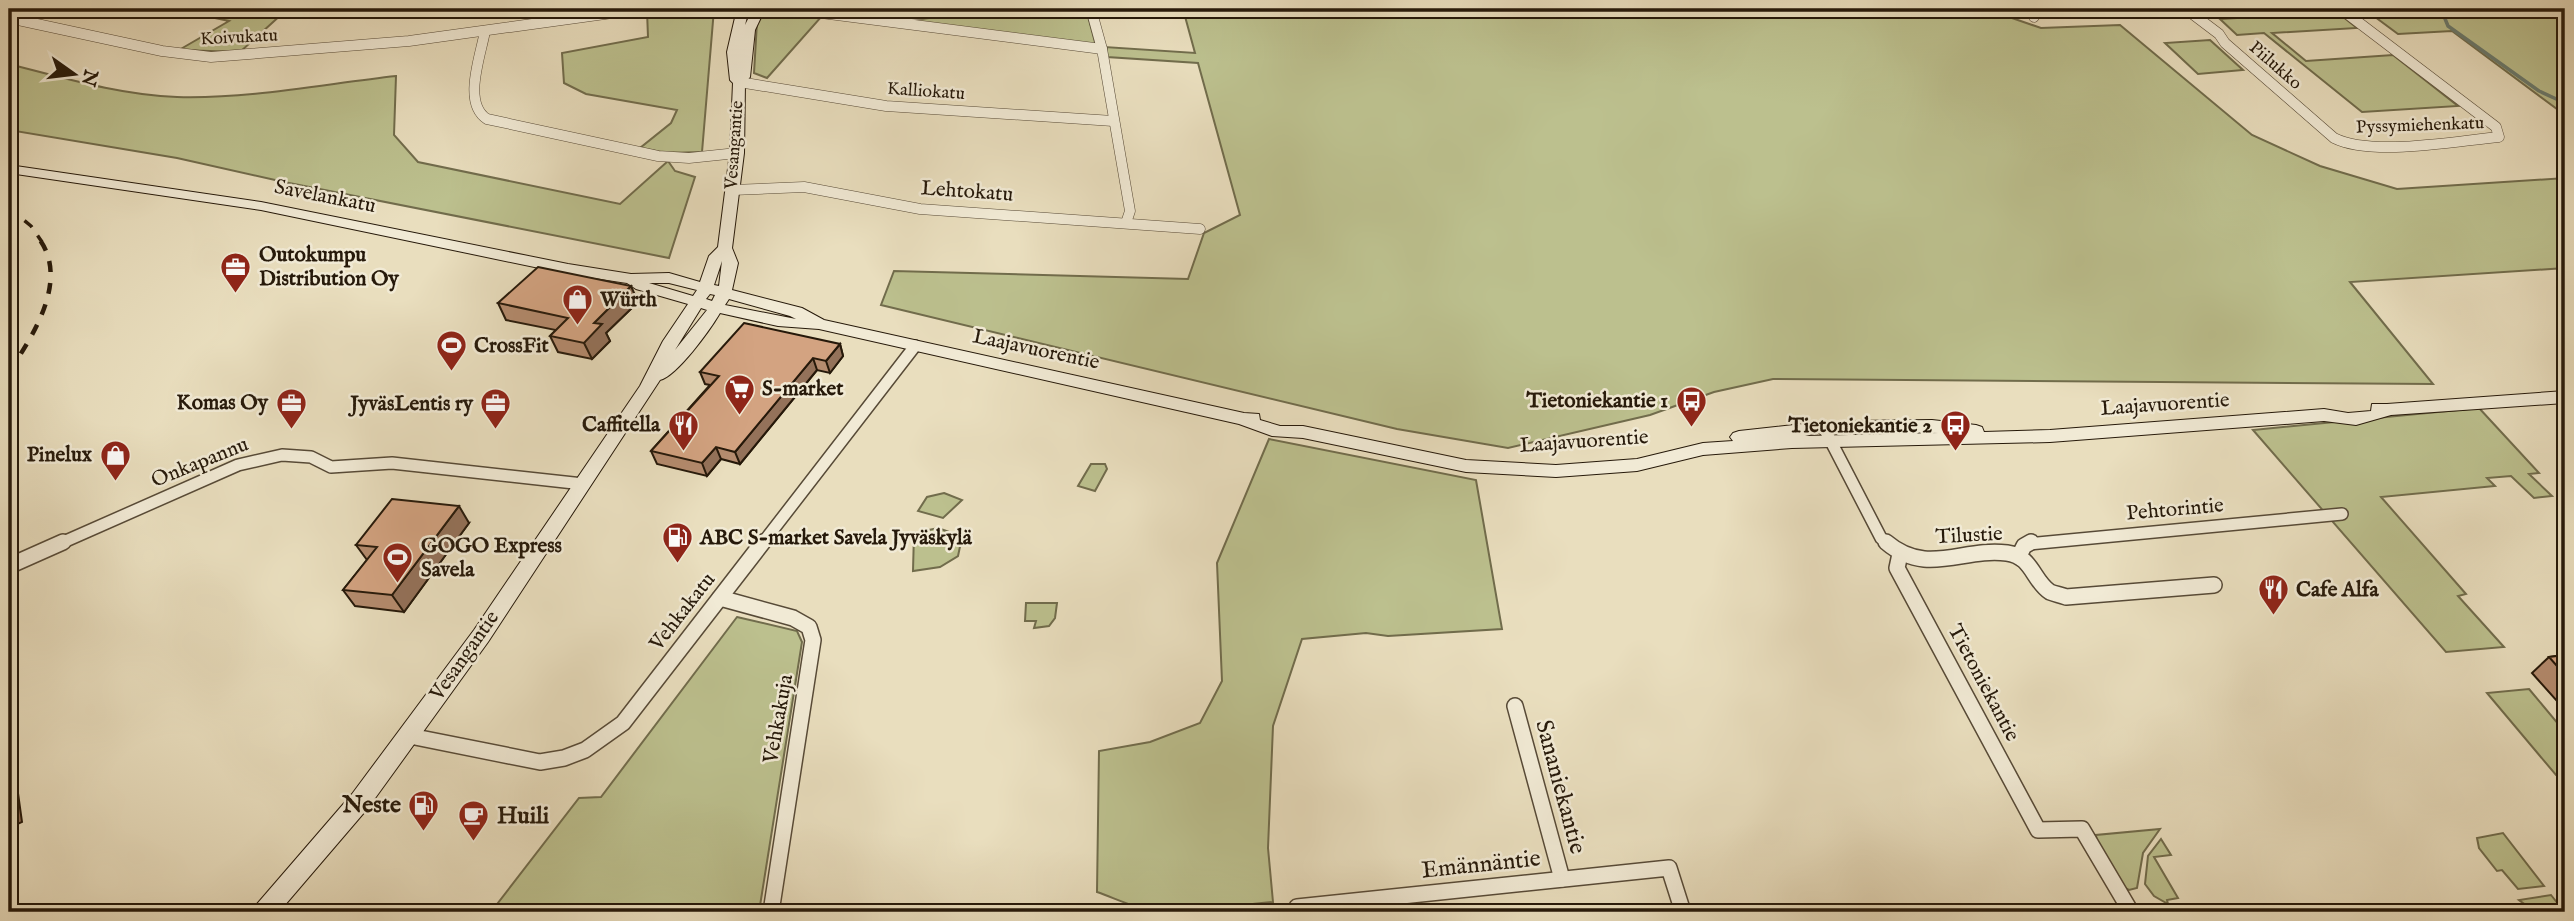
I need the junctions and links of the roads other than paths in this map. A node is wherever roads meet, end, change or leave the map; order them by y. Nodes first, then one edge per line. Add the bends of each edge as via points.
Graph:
1 (641, 9) edge
2 (743, 9) edge
3 (759, 9) edge
4 (790, 9) edge
5 (982, 9) edge
6 (1091, 9) edge
7 (2186, 9) edge
8 (2341, 9) edge
9 (9, 18) edge
10 (875, 19) junction
11 (485, 31) junction
12 (1102, 49) junction
13 (739, 82) junction
14 (1113, 121) junction
15 (2346, 144) joint
16 (737, 153) junction
17 (9, 169) edge
18 (732, 190) junction
19 (1126, 223) junction
20 (1200, 229) dead end
21 (725, 248) junction
22 (702, 294) junction
23 (720, 299) junction
24 (915, 346) junction
25 (648, 387) junction
26 (2565, 397) edge
27 (1827, 434) junction
28 (583, 484) junction
29 (2343, 514) dead end
30 (1900, 554) junction
31 (2019, 556) junction
32 (9, 566) edge
33 (2214, 585) dead end
34 (720, 598) junction
35 (1515, 706) dead end
36 (410, 736) junction
37 (2082, 828) joint
38 (1562, 880) junction
39 (1297, 907) dead end
40 (265, 912) edge
41 (771, 912) edge
42 (1683, 912) edge
43 (2131, 912) edge

1 - 11 street, Koivukatu
2 - 13 main road, Vesangantie via 733,52 734,78
3 - 13 main road, Vesangantie via 750,30 744,77
4 - 10 street
5 - 10 street
6 - 12 street
7 - 15 street, Piilukko
8 - 15 street, Pyssymiehenkatu via 2500,132 2491,140 2368,148
9 - 11 street, Koivukatu via 185,56 212,57
10 - 12 street
11 - 16 street via 475,92 476,107 483,117 658,156
12 - 14 street
13 - 14 street, Kalliokatu via 886,106
13 - 16 main road, Vesangantie
14 - 19 street via 1130,211
16 - 18 main road, Vesangantie
17 - 22 main road, Savelankatu via 261,205 631,279 641,286
18 - 19 street, Lehtokatu via 804,187 920,209
18 - 21 main road, Vesangantie
19 - 20 street, Lehtokatu
21 - 22 main road, Vesangantie via 716,256
21 - 23 main road, Vesangantie via 730,255 729,276
22 - 23 main road, Savelankatu
22 - 25 main road, Vesangantie
23 - 24 main road, Laajavuorentie via 791,323 819,324
23 - 25 main road, Vesangantie via 691,343
24 - 27 main road, Laajavuorentie via 1244,419 1253,425 1466,466 1526,471 1637,465 1703,449
24 - 34 street, Vehkakatu
25 - 28 main road, Vesangantie
26 - 27 main road, Laajavuorentie via 2387,410 2378,417 2324,415 2050,436 1945,441
27 - 30 street via 1881,538
28 - 32 street, Onkapannu via 392,463 331,467 311,457 282,454 238,465
28 - 36 main road, Vesangantie
29 - 31 street, Pehtorintie via 2033,541
30 - 31 street, Tilustie via 1932,560 2007,553
30 - 37 street, Tietoniekantie via 1898,568 2038,830
31 - 33 street, Tilustie via 2058,596
34 - 36 street, Vehkakatu via 623,723 594,747 562,761 540,762
34 - 41 street, Vehkakuja via 793,618 809,627 813,640
35 - 38 street, Sananiekantie
36 - 40 main road, Vesangantie
37 - 43 street
38 - 39 street, Emännäntie
38 - 42 street, Emännäntie via 1669,867

